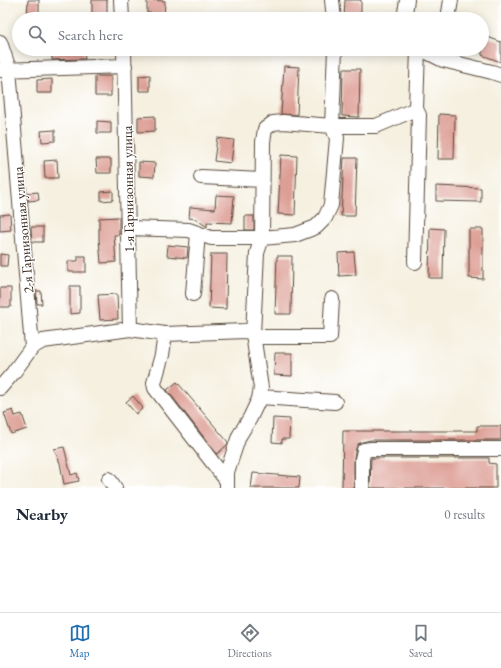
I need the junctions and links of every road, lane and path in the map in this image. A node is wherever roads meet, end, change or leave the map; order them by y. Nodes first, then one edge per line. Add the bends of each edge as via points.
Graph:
1 (121, 0) edge
2 (332, 0) edge
3 (407, 0) edge
4 (451, 0) edge
5 (122, 12) edge
6 (333, 12) edge
7 (405, 12) edge
8 (449, 12) edge
9 (0, 42) edge
10 (124, 56) edge
11 (334, 56) edge
12 (420, 56) edge
13 (446, 56) edge
14 (125, 66) junction
15 (5, 70) edge
16 (501, 75) edge
17 (416, 109) junction
18 (332, 126) junction
19 (201, 177) dead end
20 (262, 180) junction
21 (128, 228) junction
22 (198, 233) junction
23 (262, 238) junction
24 (415, 262) dead end
25 (193, 294) dead end
26 (332, 299) dead end
27 (130, 329) junction
28 (164, 334) junction
29 (253, 334) junction
30 (32, 348) junction
31 (7, 372) edge
32 (0, 388) edge
33 (260, 397) junction
34 (335, 402) dead end
35 (501, 448) edge
36 (227, 484) edge
37 (362, 488) edge

1 - 5 street
2 - 6 street
3 - 7 street
4 - 8 street
9 - 15 street, 2-я Гарнизонная улица
10 - 14 street, 1-я Гарнизонная улица
11 - 18 street
12 - 17 street
13 - 16 street
14 - 15 street
14 - 21 street, 1-я Гарнизонная улица
15 - 30 street, 2-я Гарнизонная улица
17 - 18 street via 376,126
17 - 24 street via 419,114
18 - 20 street via 283,122 273,123 265,129
18 - 23 street via 337,138 331,205 325,218 316,227 295,235
19 - 20 street
20 - 23 street
21 - 22 street via 189,230
21 - 27 street, 1-я Гарнизонная улица
22 - 23 street via 211,238
22 - 25 street
23 - 29 street via 257,252
26 - 29 street via 330,337 261,337
27 - 28 street
27 - 30 street via 43,342
28 - 29 street via 246,330
28 - 36 street via 155,388
29 - 33 street
30 - 31 street
31 - 32 street
33 - 34 street
33 - 36 street via 239,436 227,472
35 - 37 street via 364,450

